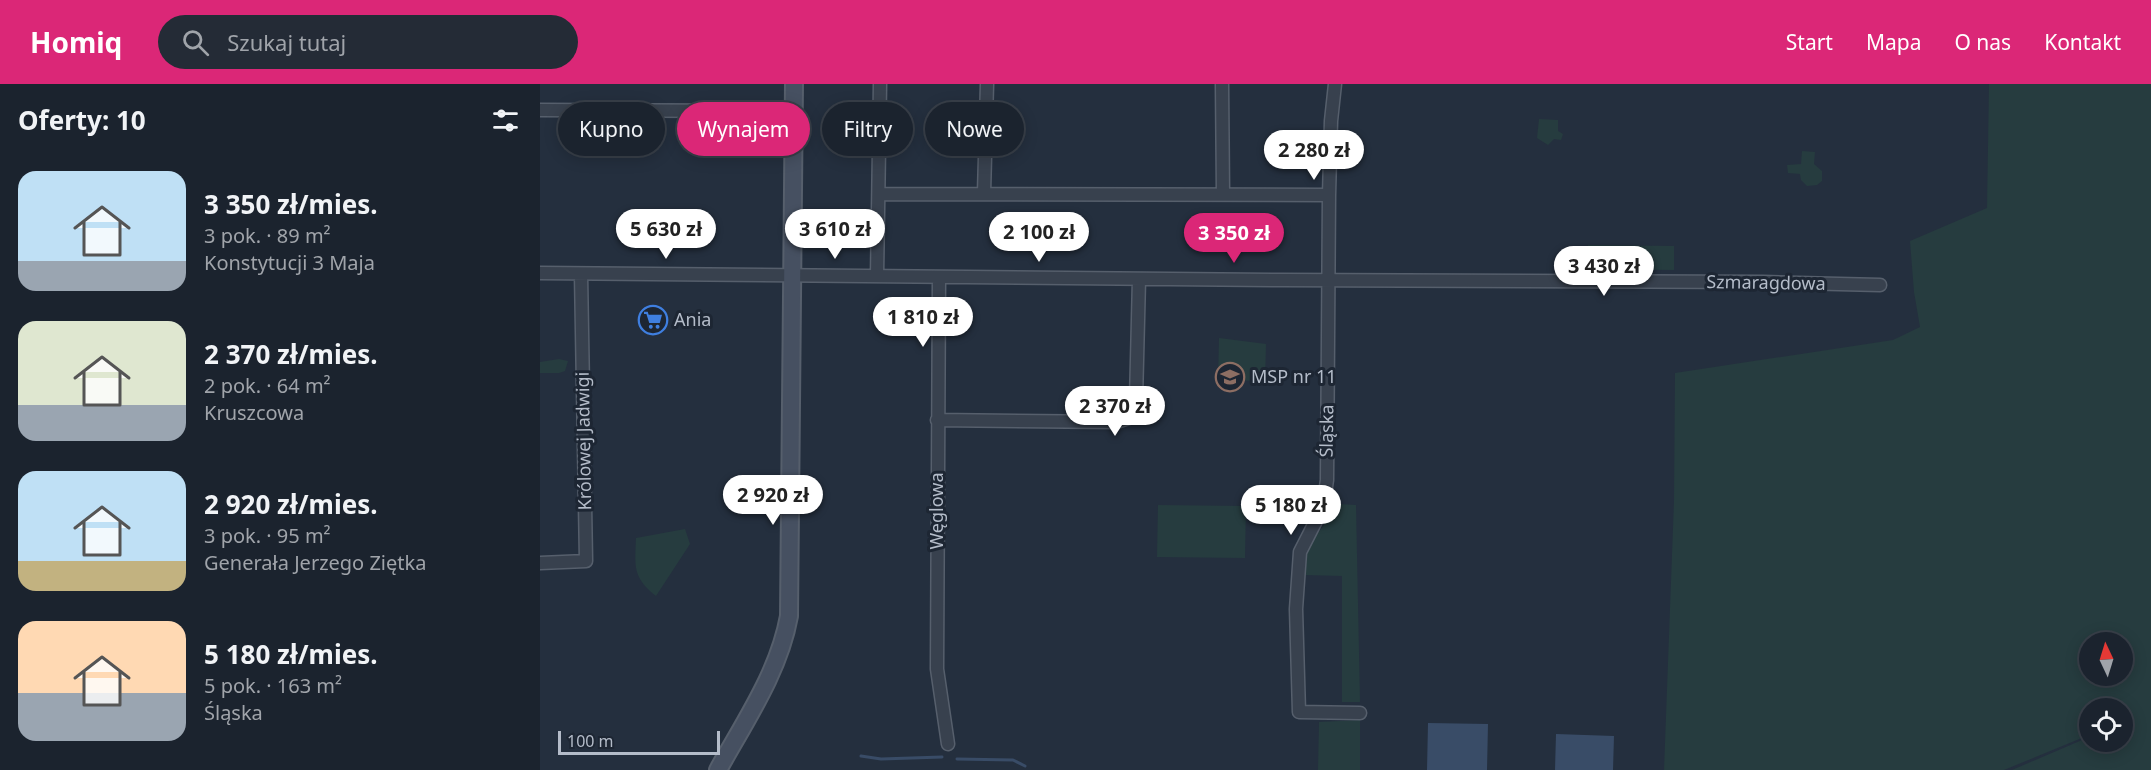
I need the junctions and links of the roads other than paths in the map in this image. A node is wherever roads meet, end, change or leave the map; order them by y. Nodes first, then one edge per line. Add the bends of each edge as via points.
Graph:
1 (794, 84) edge
2 (880, 84) edge
3 (987, 84) edge
4 (1222, 84) edge
5 (1335, 84) edge
6 (794, 102) edge
7 (540, 110) edge
8 (677, 111) edge
9 (794, 156) edge
10 (984, 193) junction
11 (879, 194) junction
12 (1223, 194) junction
13 (1329, 195) junction
14 (540, 273) edge
15 (581, 274) junction
16 (793, 275) junction
17 (877, 276) junction
18 (939, 277) junction
19 (1139, 279) junction
20 (1329, 279) junction
21 (1880, 285) dead end
22 (937, 420) junction
23 (540, 563) edge
24 (1360, 713) dead end
25 (948, 744) dead end
26 (718, 770) edge

1 - 6 street
2 - 11 street
3 - 10 street
4 - 12 street
5 - 13 street, Śląska
7 - 8 street
9 - 16 street
10 - 11 street
10 - 12 street
11 - 17 street
12 - 13 street
13 - 20 street, Śląska
14 - 15 street, Szmaragdowa
15 - 16 street, Szmaragdowa
15 - 23 street, Królowej Jadwigi via 586,561
16 - 17 street, Szmaragdowa
16 - 26 street via 789,616 776,662
17 - 18 street, Szmaragdowa
18 - 19 street, Szmaragdowa
18 - 22 street, Węglowa
19 - 20 street, Szmaragdowa
19 - 22 street via 1136,400 1129,418 1117,422
20 - 21 street, Szmaragdowa
20 - 24 street, Śląska via 1327,480 1323,507 1300,552 1296,609 1299,712
22 - 25 street, Węglowa via 937,669

